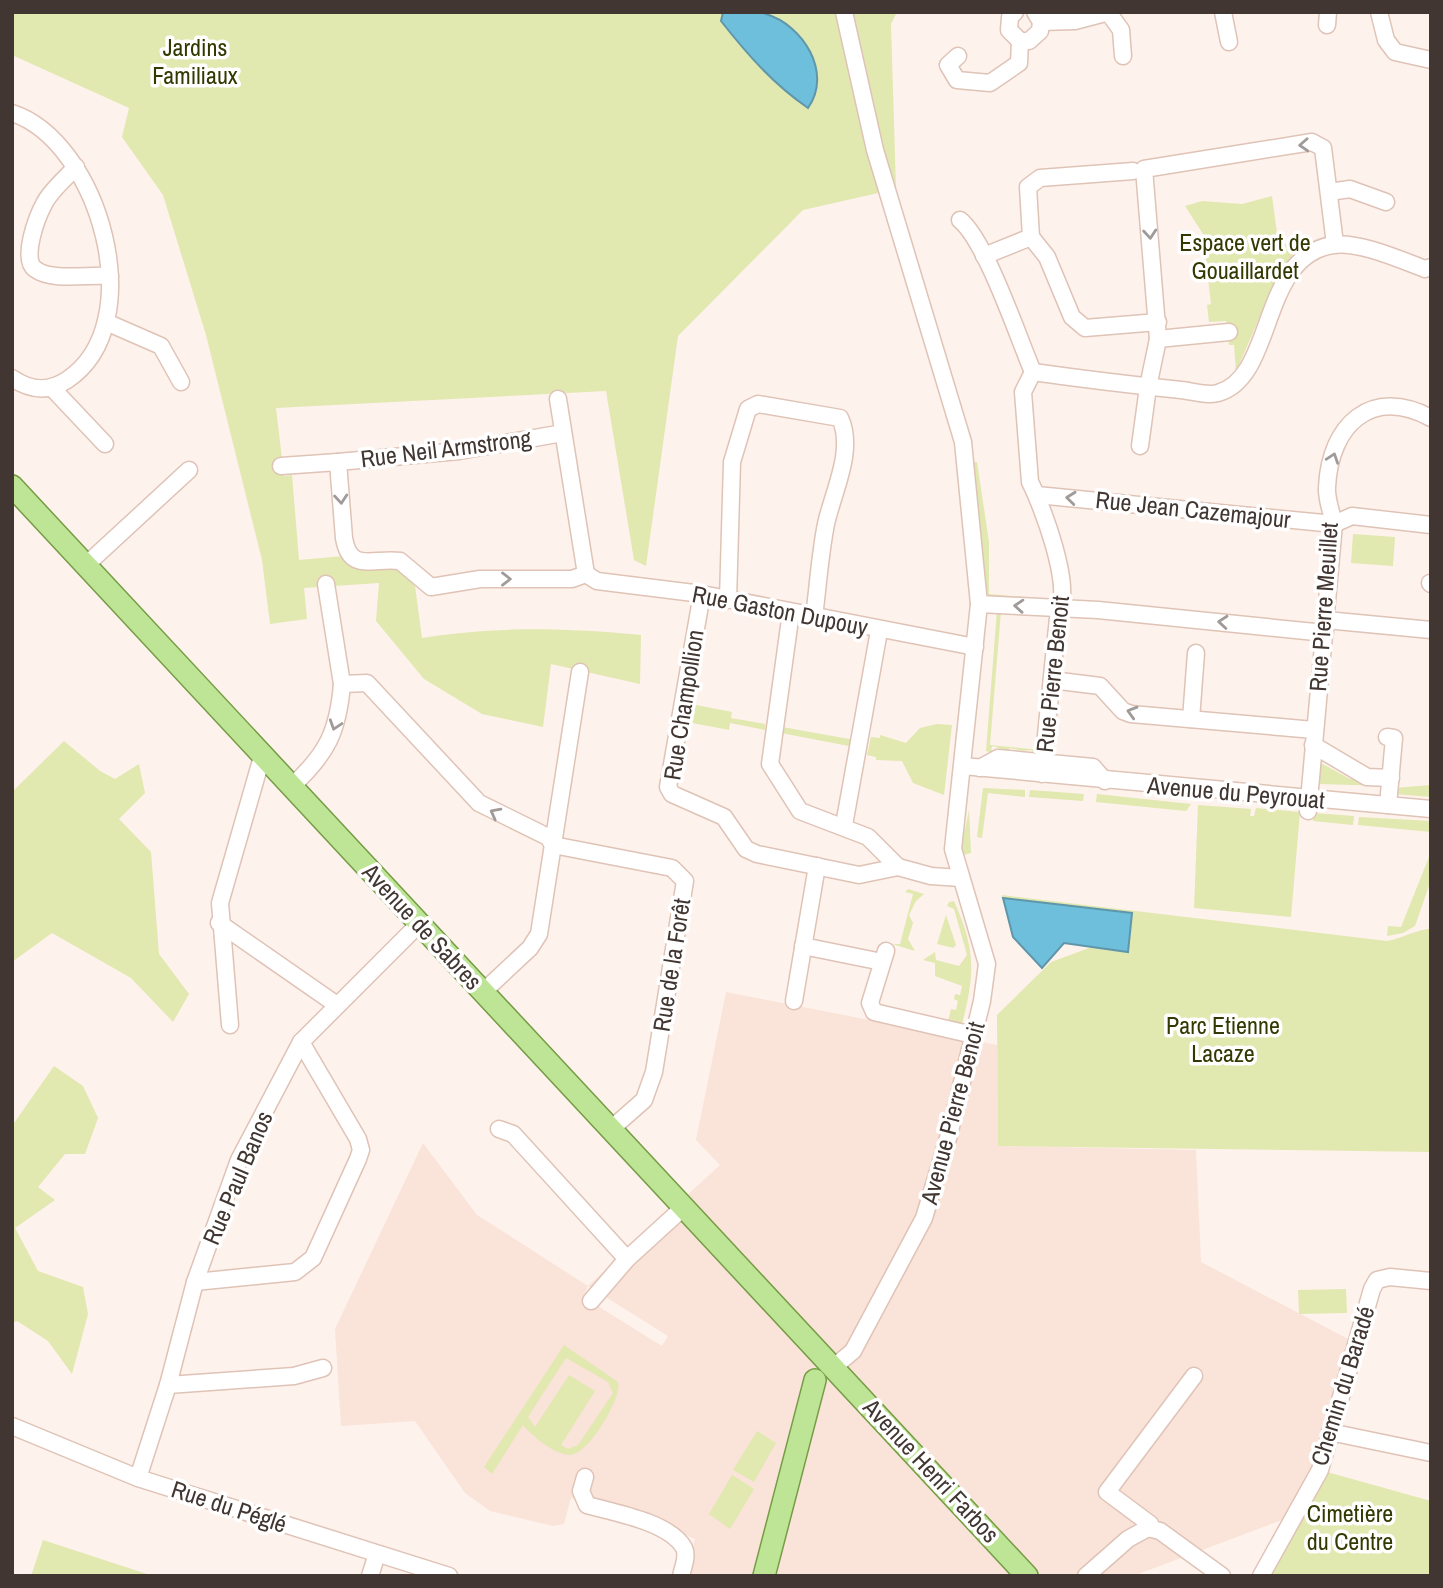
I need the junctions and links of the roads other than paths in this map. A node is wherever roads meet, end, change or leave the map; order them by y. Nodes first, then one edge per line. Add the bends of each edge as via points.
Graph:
1 (1015, 12) edge
2 (1109, 12) edge
3 (1223, 12) edge
4 (1379, 12) edge
5 (846, 14) edge
6 (1038, 17) edge
7 (1020, 41) junction
8 (1229, 42) dead end
9 (1123, 56) dead end
10 (958, 57) dead end
11 (1431, 60) edge
12 (12, 113) edge
13 (76, 167) junction
14 (1133, 171) dead end
15 (1329, 192) junction
16 (1386, 202) dead end
17 (960, 220) dead end
18 (1031, 237) junction
19 (1335, 244) junction
20 (984, 256) junction
21 (1431, 267) edge
22 (110, 276) junction
23 (106, 321) junction
24 (1158, 322) junction
25 (1229, 331) dead end
26 (1158, 339) junction
27 (1033, 372) junction
28 (12, 378) edge
29 (181, 382) dead end
30 (1147, 387) junction
31 (53, 388) junction
32 (558, 399) dead end
33 (1431, 418) edge
34 (563, 433) junction
35 (105, 444) dead end
36 (1140, 446) dead end
37 (338, 462) junction
38 (281, 466) dead end
39 (189, 470) dead end
40 (12, 486) edge
41 (1037, 495) junction
42 (1334, 524) junction
43 (1431, 524) edge
44 (86, 565) junction
45 (586, 574) junction
46 (326, 584) dead end
47 (702, 594) junction
48 (728, 600) junction
49 (979, 604) junction
50 (1059, 608) junction
51 (792, 612) junction
52 (814, 617) junction
53 (1325, 626) junction
54 (1431, 630) edge
55 (880, 631) junction
56 (975, 648) junction
57 (1196, 653) dead end
58 (580, 673) dead end
59 (1052, 680) junction
60 (342, 684) junction
61 (1195, 719) junction
62 (1314, 737) junction
63 (1387, 737) dead end
64 (262, 757) junction
65 (971, 767) junction
66 (1043, 769) junction
67 (1391, 778) junction
68 (290, 787) junction
69 (1308, 805) junction
70 (1388, 805) junction
71 (1431, 809) edge
72 (844, 825) junction
73 (554, 845) junction
74 (817, 866) junction
75 (898, 867) junction
76 (961, 878) junction
77 (219, 923) junction
78 (419, 924) junction
79 (803, 946) junction
80 (483, 992) junction
81 (794, 1001) dead end
82 (337, 1005) junction
83 (230, 1025) dead end
84 (973, 1035) junction
85 (301, 1042) junction
86 (499, 1129) dead end
87 (611, 1129) junction
88 (684, 1207) junction
89 (627, 1259) junction
90 (1431, 1281) edge
91 (195, 1282) junction
92 (591, 1301) dead end
93 (800, 1330) junction
94 (834, 1367) junction
95 (323, 1368) dead end
96 (1194, 1376) dead end
97 (815, 1380) junction
98 (168, 1385) junction
99 (12, 1426) edge
100 (1330, 1432) junction
101 (1431, 1453) edge
102 (585, 1477) dead end
103 (138, 1478) junction
104 (1148, 1528) junction
105 (377, 1554) junction
106 (370, 1576) edge
107 (449, 1576) edge
108 (681, 1576) edge
109 (764, 1576) edge
110 (1027, 1576) edge
111 (1086, 1576) edge
112 (1222, 1576) edge
113 (1261, 1576) edge

1 - 7 street via 1009,30
2 - 6 street via 1075,21
2 - 9 street via 1121,30
3 - 8 street
4 - 11 street via 1386,40 1395,52
5 - 49 street, Avenue Pierre Benoit via 875,150 963,442
6 - 7 street via 1037,36
7 - 10 street via 1020,63 990,83 957,80 948,65
12 - 13 street via 27,117 49,133
13 - 22 street via 102,228
13 - 22 street via 44,202 29,261 35,270 53,275
14 - 18 street via 1040,178 1028,187
15 - 16 street via 1350,189
15 - 19 street
15 -> 24 street via 1322,148 1312,142 1144,169
17 - 20 street via 971,230
18 - 20 street
18 - 24 street via 1047,257 1072,317 1085,328
19 - 21 street
19 - 30 street via 1316,250 1291,268 1246,374 1218,393
20 - 27 street
22 - 23 street
23 - 29 street via 161,345
23 - 31 street via 77,373
24 - 26 street
25 - 26 street
26 - 30 street
27 - 30 street
27 - 41 street, Rue Pierre Benoit via 1023,392 1030,482
28 - 31 street via 34,388
30 - 36 street
31 - 35 street
32 - 34 street
42 -> 33 street, Rue Pierre Meuillet via 1326,490 1329,472 1342,435 1359,414 1391,404
34 - 37 street, Rue Neil Armstrong via 459,451
34 - 45 street
37 - 38 street
37 -> 45 street, Rue Neil Armstrong via 344,538 353,558 400,561 431,587 480,579 572,579
39 - 44 street
40 - 44 main road, Avenue de Sabres
42 -> 41 street, Rue Jean Cazemajour
41 - 50 street, Rue Pierre Benoit via 1062,579 1064,601
42 - 43 street, Rue Jean Cazemajour via 1352,516
42 - 53 street, Rue Pierre Meuillet
44 - 64 main road, Avenue de Sabres
45 - 47 street, Rue Gaston Dupouy via 597,581
46 - 60 street
47 - 48 street, Rue Gaston Dupouy
47 - 74 street, Rue Champollion via 668,787 681,800 724,817 746,849
48 - 51 street, Rue Gaston Dupouy
48 - 52 street via 732,462 748,409 758,404 840,418 845,429 839,481 826,523
50 -> 49 street
49 - 56 street, Avenue Pierre Benoit
53 -> 50 street
50 - 59 street, Rue Pierre Benoit
51 - 52 street, Rue Gaston Dupouy
51 - 72 street via 770,764 800,811
52 - 55 street, Rue Gaston Dupouy
53 - 54 street
53 - 62 street, Rue Pierre Meuillet
55 - 56 street, Rue Gaston Dupouy
55 - 72 street
56 - 65 street, Avenue Pierre Benoit
57 - 61 street
58 - 73 street
61 -> 59 street via 1123,712 1100,687
59 - 66 street, Rue Pierre Benoit
60 -> 68 street via 337,727 324,752
73 -> 60 street via 548,836 479,803 367,683
61 - 62 street
62 - 67 street via 1367,777
62 - 69 street, Rue Pierre Meuillet
63 - 67 street via 1394,738
64 - 68 main road, Avenue de Sabres
64 - 77 street via 220,903
65 - 66 street, Avenue du Peyrouat
65 - 76 street, Avenue Pierre Benoit via 953,838
66 - 69 street, Avenue du Peyrouat via 1105,781
67 - 70 street
68 - 78 main road, Avenue de Sabres
69 - 70 street, Avenue du Peyrouat
70 - 71 street, Avenue du Peyrouat
72 - 75 street via 868,837
73 - 80 street via 538,938
73 - 87 street, Rue de la Forêt via 672,868 685,881 654,1072 644,1100
74 - 75 street, Rue Champollion via 859,875
74 - 79 street
75 - 76 street, Rue Champollion
76 - 84 street, Avenue Pierre Benoit via 987,964
77 - 82 street
77 - 83 street
78 - 80 main road, Avenue de Sabres
78 - 82 street, Rue Paul Banos
79 - 81 street
79 - 84 street via 884,957 870,1003 874,1012
80 - 87 main road, Avenue de Sabres
82 - 85 street, Rue Paul Banos
84 - 94 street, Avenue Pierre Benoit via 924,1219 853,1351
85 - 91 street, Rue Paul Banos via 239,1160
85 - 91 street via 358,1139 358,1159 305,1267 295,1272
86 - 89 street via 513,1135
87 - 88 main road, Avenue de Sabres
88 - 89 street
88 - 93 main road, Avenue de Sabres
89 - 92 street
90 - 100 street, Chemin du Baradé via 1377,1280
91 - 98 street, Rue Paul Banos
93 - 94 main road, Avenue de Sabres
93 - 97 main road
94 - 97 main road
94 - 110 main road, Avenue Henri Farbos
95 - 98 street via 294,1376
96 - 104 street via 1107,1492 1150,1524
97 - 109 main road
98 - 103 street, Rue Paul Banos
99 - 103 street, Rue du Péglé
100 - 101 street
100 - 113 street, Chemin du Baradé via 1320,1470
102 - 108 street via 581,1491 587,1505 652,1524 685,1549
103 - 105 street, Rue du Péglé
104 - 111 street via 1128,1539
104 - 112 street via 1160,1531
105 - 106 street
105 - 107 street, Rue du Péglé

